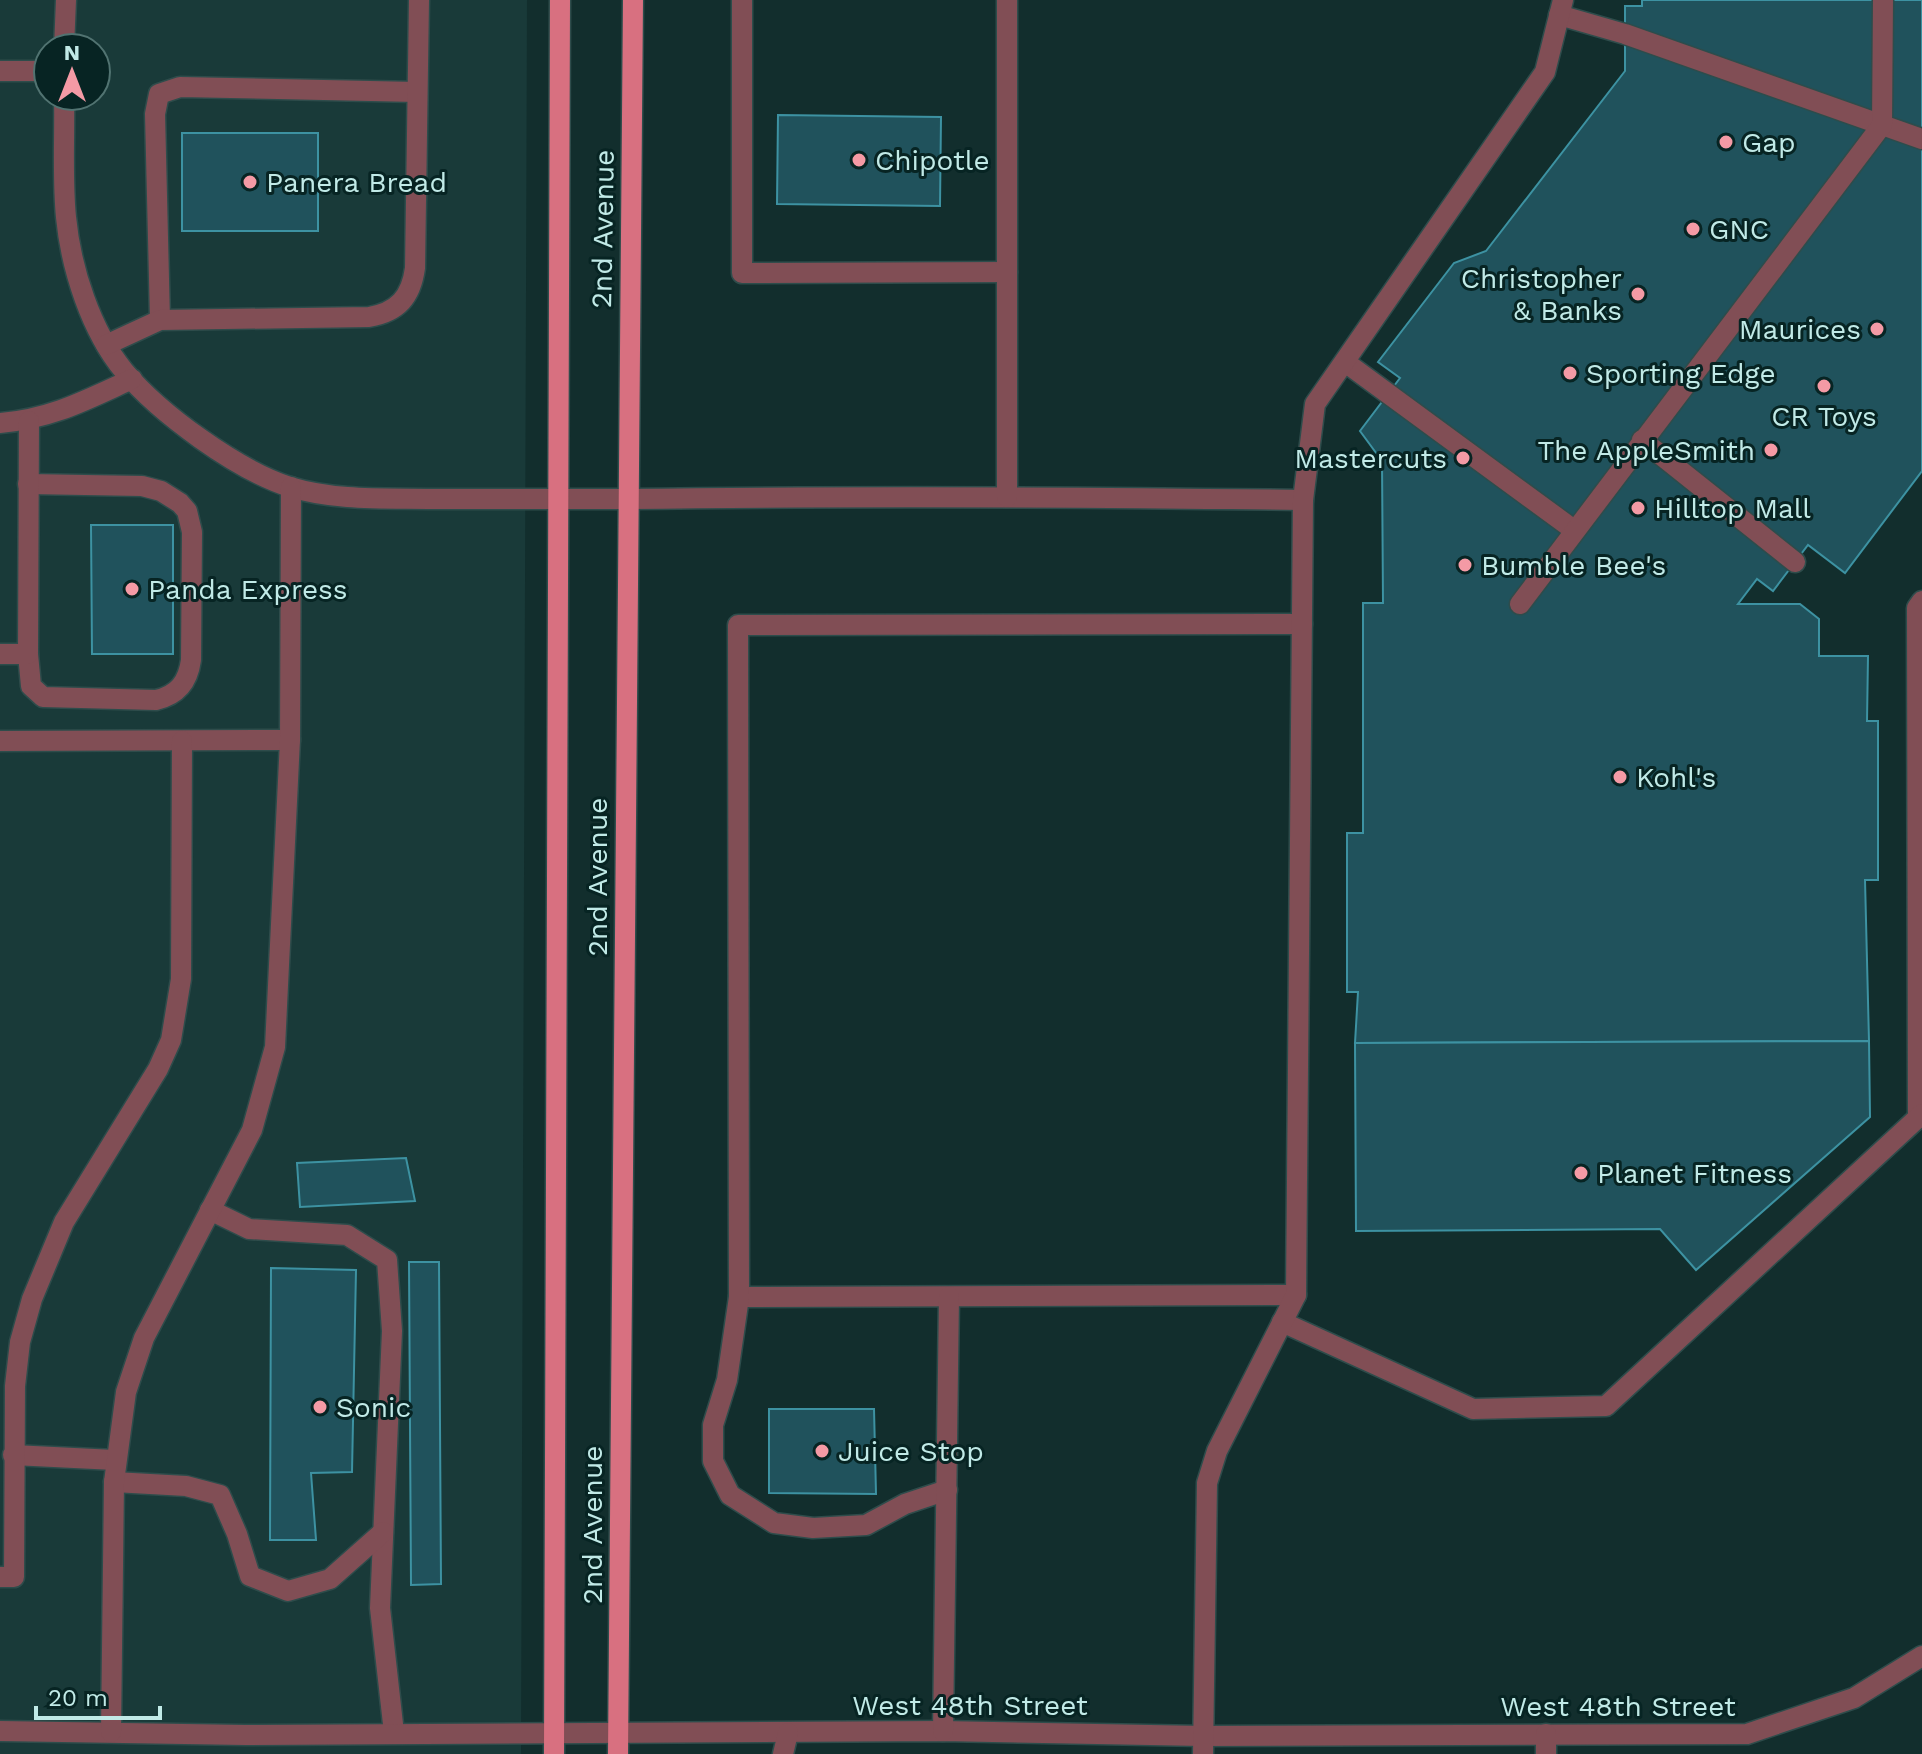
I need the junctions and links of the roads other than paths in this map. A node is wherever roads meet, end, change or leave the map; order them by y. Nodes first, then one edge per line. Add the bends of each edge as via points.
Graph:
1 (66, 0) edge
2 (419, 0) edge
3 (560, 0) edge
4 (633, 0) edge
5 (742, 0) edge
6 (1007, 0) edge
7 (1883, 0) edge
8 (1561, 8) edge
9 (65, 32) edge
10 (0, 71) edge
11 (32, 71) edge
12 (417, 92) junction
13 (64, 112) edge
14 (1882, 125) junction
15 (1922, 139) edge
16 (1007, 272) junction
17 (160, 320) junction
18 (106, 345) junction
19 (1345, 362) junction
20 (132, 379) junction
21 (29, 421) junction
22 (0, 423) edge
23 (1642, 440) junction
24 (28, 484) junction
25 (291, 487) junction
26 (1007, 497) junction
27 (629, 499) junction
28 (559, 500) junction
29 (1303, 500) junction
30 (1574, 530) junction
31 (1795, 562) dead end
32 (1922, 601) edge
33 (1520, 604) dead end
34 (1302, 624) junction
35 (0, 654) edge
36 (28, 654) junction
37 (290, 740) junction
38 (0, 741) edge
39 (182, 741) junction
40 (1920, 1116) edge
41 (210, 1210) junction
42 (1296, 1295) junction
43 (739, 1297) junction
44 (949, 1297) junction
45 (1282, 1322) junction
46 (13, 1455) junction
47 (115, 1460) junction
48 (114, 1482) junction
49 (947, 1490) junction
50 (383, 1532) junction
51 (0, 1577) edge
52 (1922, 1656) edge
53 (0, 1731) edge
54 (943, 1731) junction
55 (111, 1732) junction
56 (394, 1733) junction
57 (554, 1733) junction
58 (618, 1733) junction
59 (788, 1733) junction
60 (246, 1744) edge
61 (1546, 1744) edge
62 (1203, 1745) edge
63 (554, 1754) edge
64 (618, 1754) edge
65 (783, 1754) edge

1 - 9 street
2 - 12 street
3 - 28 main road, 2nd Avenue
4 - 27 main road, 2nd Avenue
5 - 16 street via 742,273
6 - 16 street
7 - 14 street
8 - 14 street
8 - 19 street via 1545,72
10 - 11 street
12 - 17 street via 415,268 413,283 398,307 369,317
12 - 17 street via 180,87 159,94 155,114
13 - 18 street via 66,218 75,267
14 - 15 street
14 - 23 street
16 - 26 street
17 - 18 street
18 - 20 street
19 - 29 street via 1315,404
19 - 30 street
20 - 21 street
20 - 25 street via 187,429 260,475
21 - 22 street
21 - 24 street
23 - 30 street
23 - 31 street
24 - 36 street
24 - 36 street via 161,491 187,511 192,561 190,671 173,695 156,700 43,697 31,686
25 - 28 street via 366,498
25 - 37 street
26 - 27 street
26 - 29 street
27 - 28 street
27 - 58 main road, 2nd Avenue
28 - 57 main road, 2nd Avenue
29 - 34 street
30 - 33 street
32 - 40 street via 1917,608
34 - 42 street
34 - 43 street via 738,625
35 - 36 street
37 - 39 street
37 - 41 street via 275,1047 252,1130
38 - 39 street
39 - 46 street via 181,979 171,1040 44,1265 20,1342
40 - 45 street via 1606,1406 1473,1409
41 - 47 street via 144,1338 126,1392
41 - 50 street via 249,1229 347,1235 387,1260 392,1331
42 - 44 street
42 - 45 street
43 - 44 street
43 - 49 street via 727,1380 713,1425 713,1461 730,1495 774,1523 813,1528 866,1525
44 - 49 street
45 - 62 street via 1217,1451 1207,1483
46 - 47 street
46 - 51 street via 14,1577
47 - 48 street
48 - 50 street via 186,1486 220,1495 250,1576 288,1591 330,1579
48 - 55 street
49 - 54 street
50 - 56 street via 380,1608
52 - 61 street, West 48th Street via 1854,1698 1747,1734
53 - 55 street, West 48th Street
54 - 59 street, West 48th Street
54 - 62 street, West 48th Street
55 - 60 street, West 48th Street
56 - 57 street, West 48th Street
56 - 60 street, West 48th Street
57 - 58 street, West 48th Street
57 - 63 main road, 2nd Avenue
58 - 59 street, West 48th Street
58 - 64 main road, 2nd Avenue
59 - 65 street
61 - 62 street, West 48th Street

